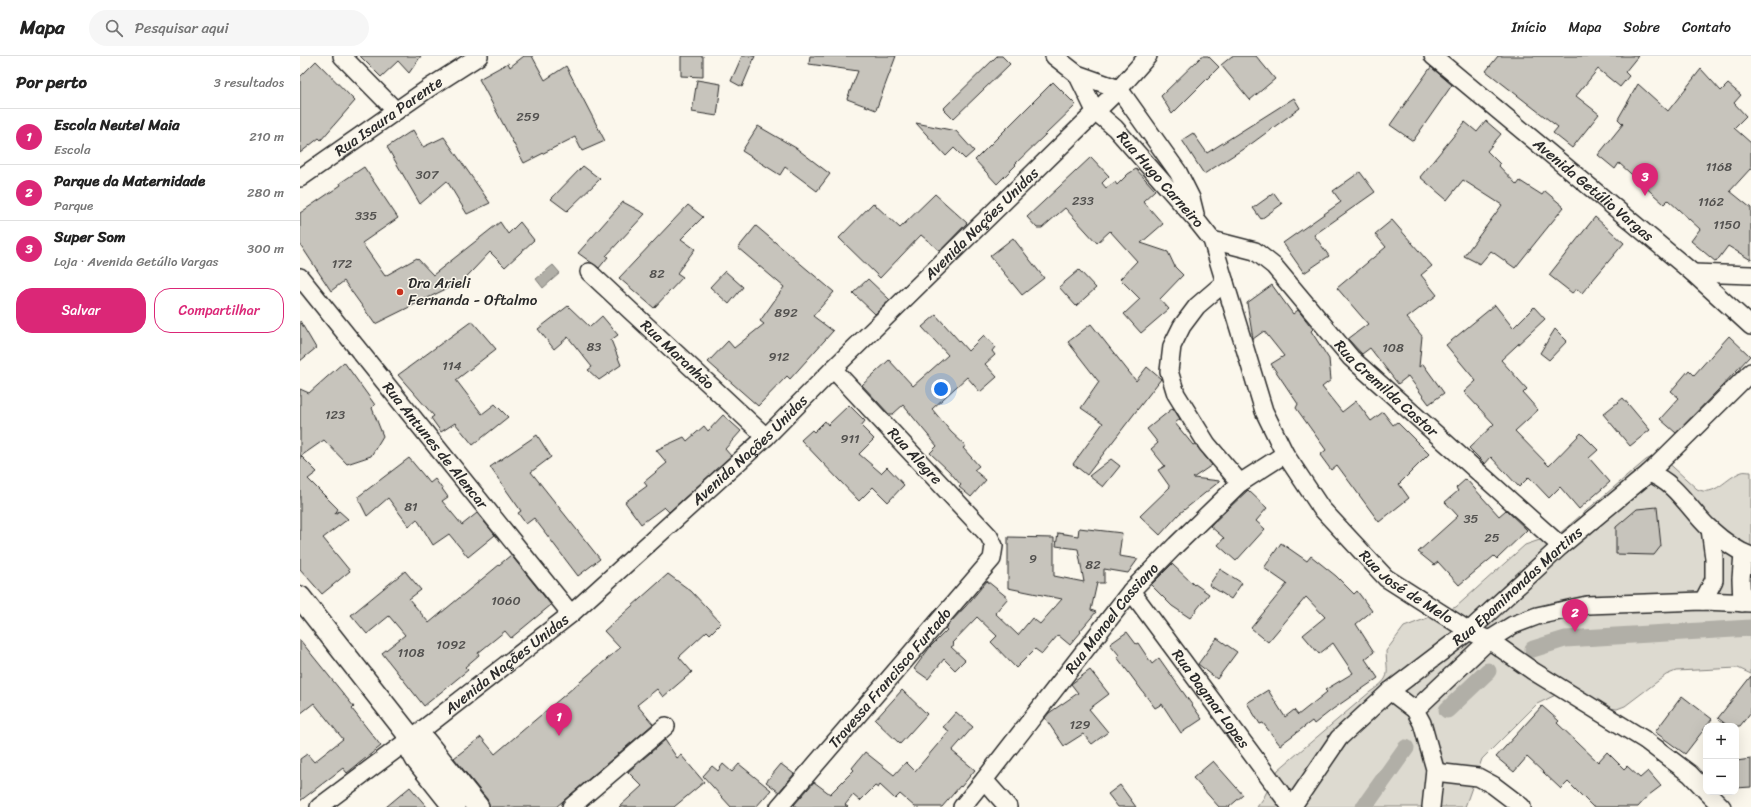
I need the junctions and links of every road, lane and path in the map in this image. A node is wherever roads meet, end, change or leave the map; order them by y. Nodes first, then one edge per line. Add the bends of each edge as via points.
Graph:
1 (342, 56) edge
2 (479, 56) edge
3 (1054, 56) edge
4 (1148, 56) edge
5 (1434, 56) edge
6 (1077, 74) junction
7 (1119, 88) junction
8 (396, 111) junction
9 (1095, 111) junction
10 (300, 178) edge
11 (1197, 221) junction
12 (1212, 240) junction
13 (589, 272) dead end
14 (1693, 273) junction
15 (1751, 275) edge
16 (300, 277) edge
17 (1225, 282) junction
18 (1751, 326) edge
19 (833, 369) junction
20 (1751, 372) edge
21 (766, 437) junction
22 (1285, 454) junction
23 (1649, 473) junction
24 (1240, 483) junction
25 (1710, 529) junction
26 (994, 546) joint
27 (1561, 546) junction
28 (1747, 554) edge
29 (1131, 591) junction
30 (300, 597) edge
31 (1703, 601) junction
32 (1747, 603) edge
33 (571, 614) junction
34 (1469, 631) junction
35 (1489, 640) junction
36 (1390, 691) junction
37 (1415, 710) junction
38 (666, 726) dead end
39 (416, 743) junction
40 (1435, 772) junction
41 (984, 780) junction
42 (1703, 787) edge
43 (1711, 795) edge
44 (319, 807) edge
45 (454, 807) edge
46 (478, 807) edge
47 (571, 807) edge
48 (779, 807) edge
49 (962, 807) edge
50 (1008, 807) edge
51 (1291, 807) edge
52 (1431, 807) edge
53 (1522, 807) edge
54 (1722, 807) edge

1 - 8 street
2 - 8 street, Rua Isaura Parente
3 - 6 street, Rua Hugo Carneiro
4 - 7 street, Avenida Nações Unidas
5 - 14 street, Avenida Getúlio Vargas
6 - 7 street, Rua Hugo Carneiro
6 - 9 street, Rua Hugo Carneiro
7 - 9 street, Avenida Nações Unidas
7 - 11 street, Rua Hugo Carneiro via 1178,172 1191,198
8 - 10 street, Rua Isaura Parente
9 - 11 street, Rua Hugo Carneiro via 1115,128
9 - 19 street, Avenida Nações Unidas
11 - 12 street, Rua José de Melo
12 - 17 street, Rua José de Melo
12 - 27 street, Rua Cremilda Castor via 1255,251 1274,266 1350,358
13 - 21 street, Rua Maranhão
14 - 15 street
14 - 18 street, Avenida Getúlio Vargas
16 - 33 street, Rua Antunes de Alencar
17 - 22 street, Rua José de Melo via 1264,411
17 - 24 street via 1197,306 1182,326 1172,346 1169,371 1176,394 1208,444
19 - 21 street, Avenida Nações Unidas
19 - 26 street, Rua Alegre via 989,536
20 - 23 street, Rua Epaminondas Martins
21 - 33 street, Avenida Nações Unidas
22 - 24 street, Rua Manoel Cassiano
22 - 34 street, Rua José de Melo via 1321,508 1386,578
23 - 25 street via 1670,484
23 - 27 street, Rua Epaminondas Martins
24 - 29 street, Rua Manoel Cassiano
25 - 28 street
25 - 31 street via 1714,580
26 - 48 street, Travessa Francisco Furtado via 992,559
27 - 34 street, Rua Epaminondas Martins
28 - 32 street via 1741,579
29 - 41 street, Rua Manoel Cassiano
29 - 51 street, Rua Dagmar Lopes
30 - 39 main road
31 - 32 street
31 - 35 street via 1587,605 1537,616 1513,625
33 - 39 street, Avenida Nações Unidas
34 - 35 street, Rua José de Melo
34 - 36 street, Rua Epaminondas Martins
35 - 37 street
35 - 42 street, Rua José de Melo via 1533,671 1645,740
36 - 37 street
36 - 51 street, Rua Epaminondas Martins via 1339,738
37 - 40 street via 1422,723
38 - 47 street
39 - 44 street, Avenida Nações Unidas
39 - 45 main road via 416,759
39 - 46 main road
40 - 52 street
40 - 53 street via 1478,777
41 - 49 street, Rua Manoel Cassiano
41 - 50 street
43 - 54 street, Rua José de Melo

